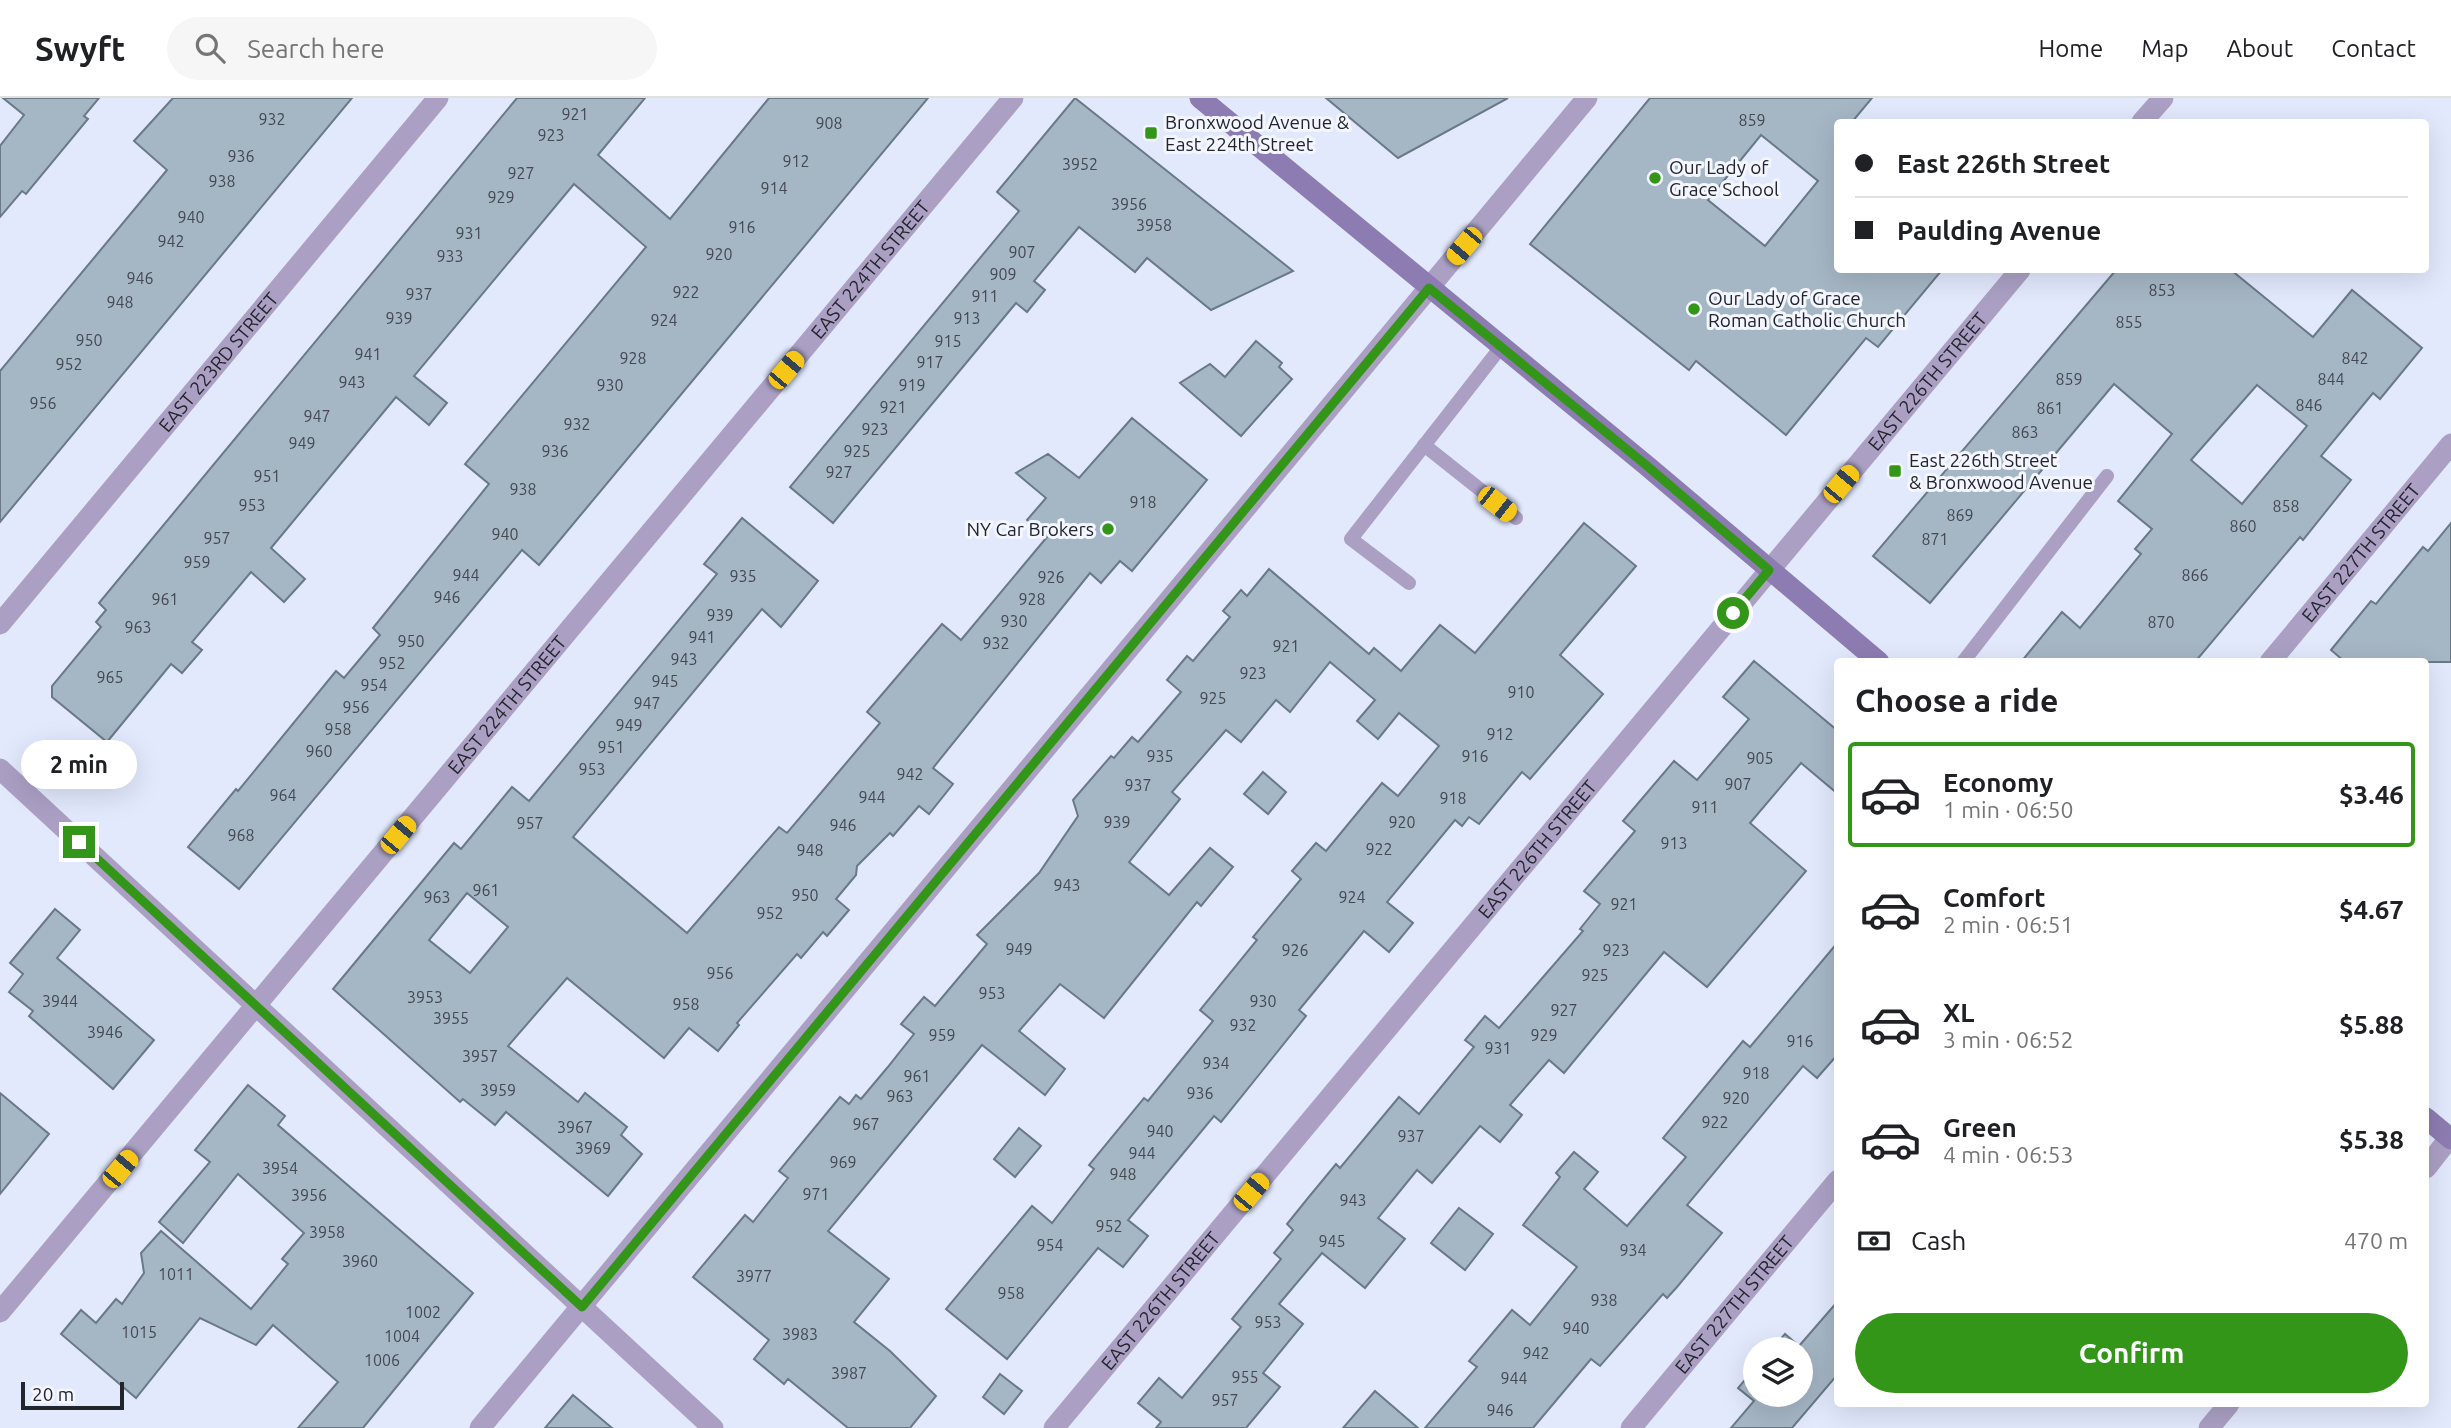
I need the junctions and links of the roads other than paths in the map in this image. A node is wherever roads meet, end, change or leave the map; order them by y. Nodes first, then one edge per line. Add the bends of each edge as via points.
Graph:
1 (438, 98) edge
2 (1013, 98) edge
3 (1200, 98) edge
4 (1587, 98) edge
5 (2163, 98) edge
6 (2145, 119) edge
7 (2017, 273) edge
8 (1429, 288) junction
9 (1501, 347) junction
10 (2451, 444) edge
11 (1424, 445) junction
12 (2107, 476) dead end
13 (1516, 518) dead end
14 (1769, 570) junction
15 (1409, 583) dead end
16 (0, 624) edge
17 (1874, 658) edge
18 (1966, 658) edge
19 (2273, 658) edge
20 (0, 769) edge
21 (256, 1005) junction
22 (2429, 1120) edge
23 (2450, 1138) edge
24 (2429, 1164) edge
25 (1834, 1185) edge
26 (582, 1307) junction
27 (0, 1312) edge
28 (2226, 1407) edge
29 (480, 1428) edge
30 (713, 1428) edge
31 (1054, 1428) edge
32 (1631, 1428) edge
33 (2209, 1428) edge

1 - 16 street, EAST 223RD STREET
2 - 21 street, EAST 224TH STREET
3 - 8 street
4 - 8 street
5 - 6 street
7 - 14 street, EAST 226TH STREET
8 - 9 street
8 - 26 street
9 - 11 lane
9 - 14 street
10 - 19 street, EAST 227TH STREET
11 - 13 lane
11 - 15 lane via 1351,539
12 - 18 lane
14 - 17 street
14 - 31 street, EAST 226TH STREET
20 - 21 street
21 - 26 street
21 - 27 street, EAST 224TH STREET
22 - 23 street
23 - 24 street
25 - 32 street, EAST 227TH STREET
26 - 29 street
26 - 30 street
28 - 33 street

